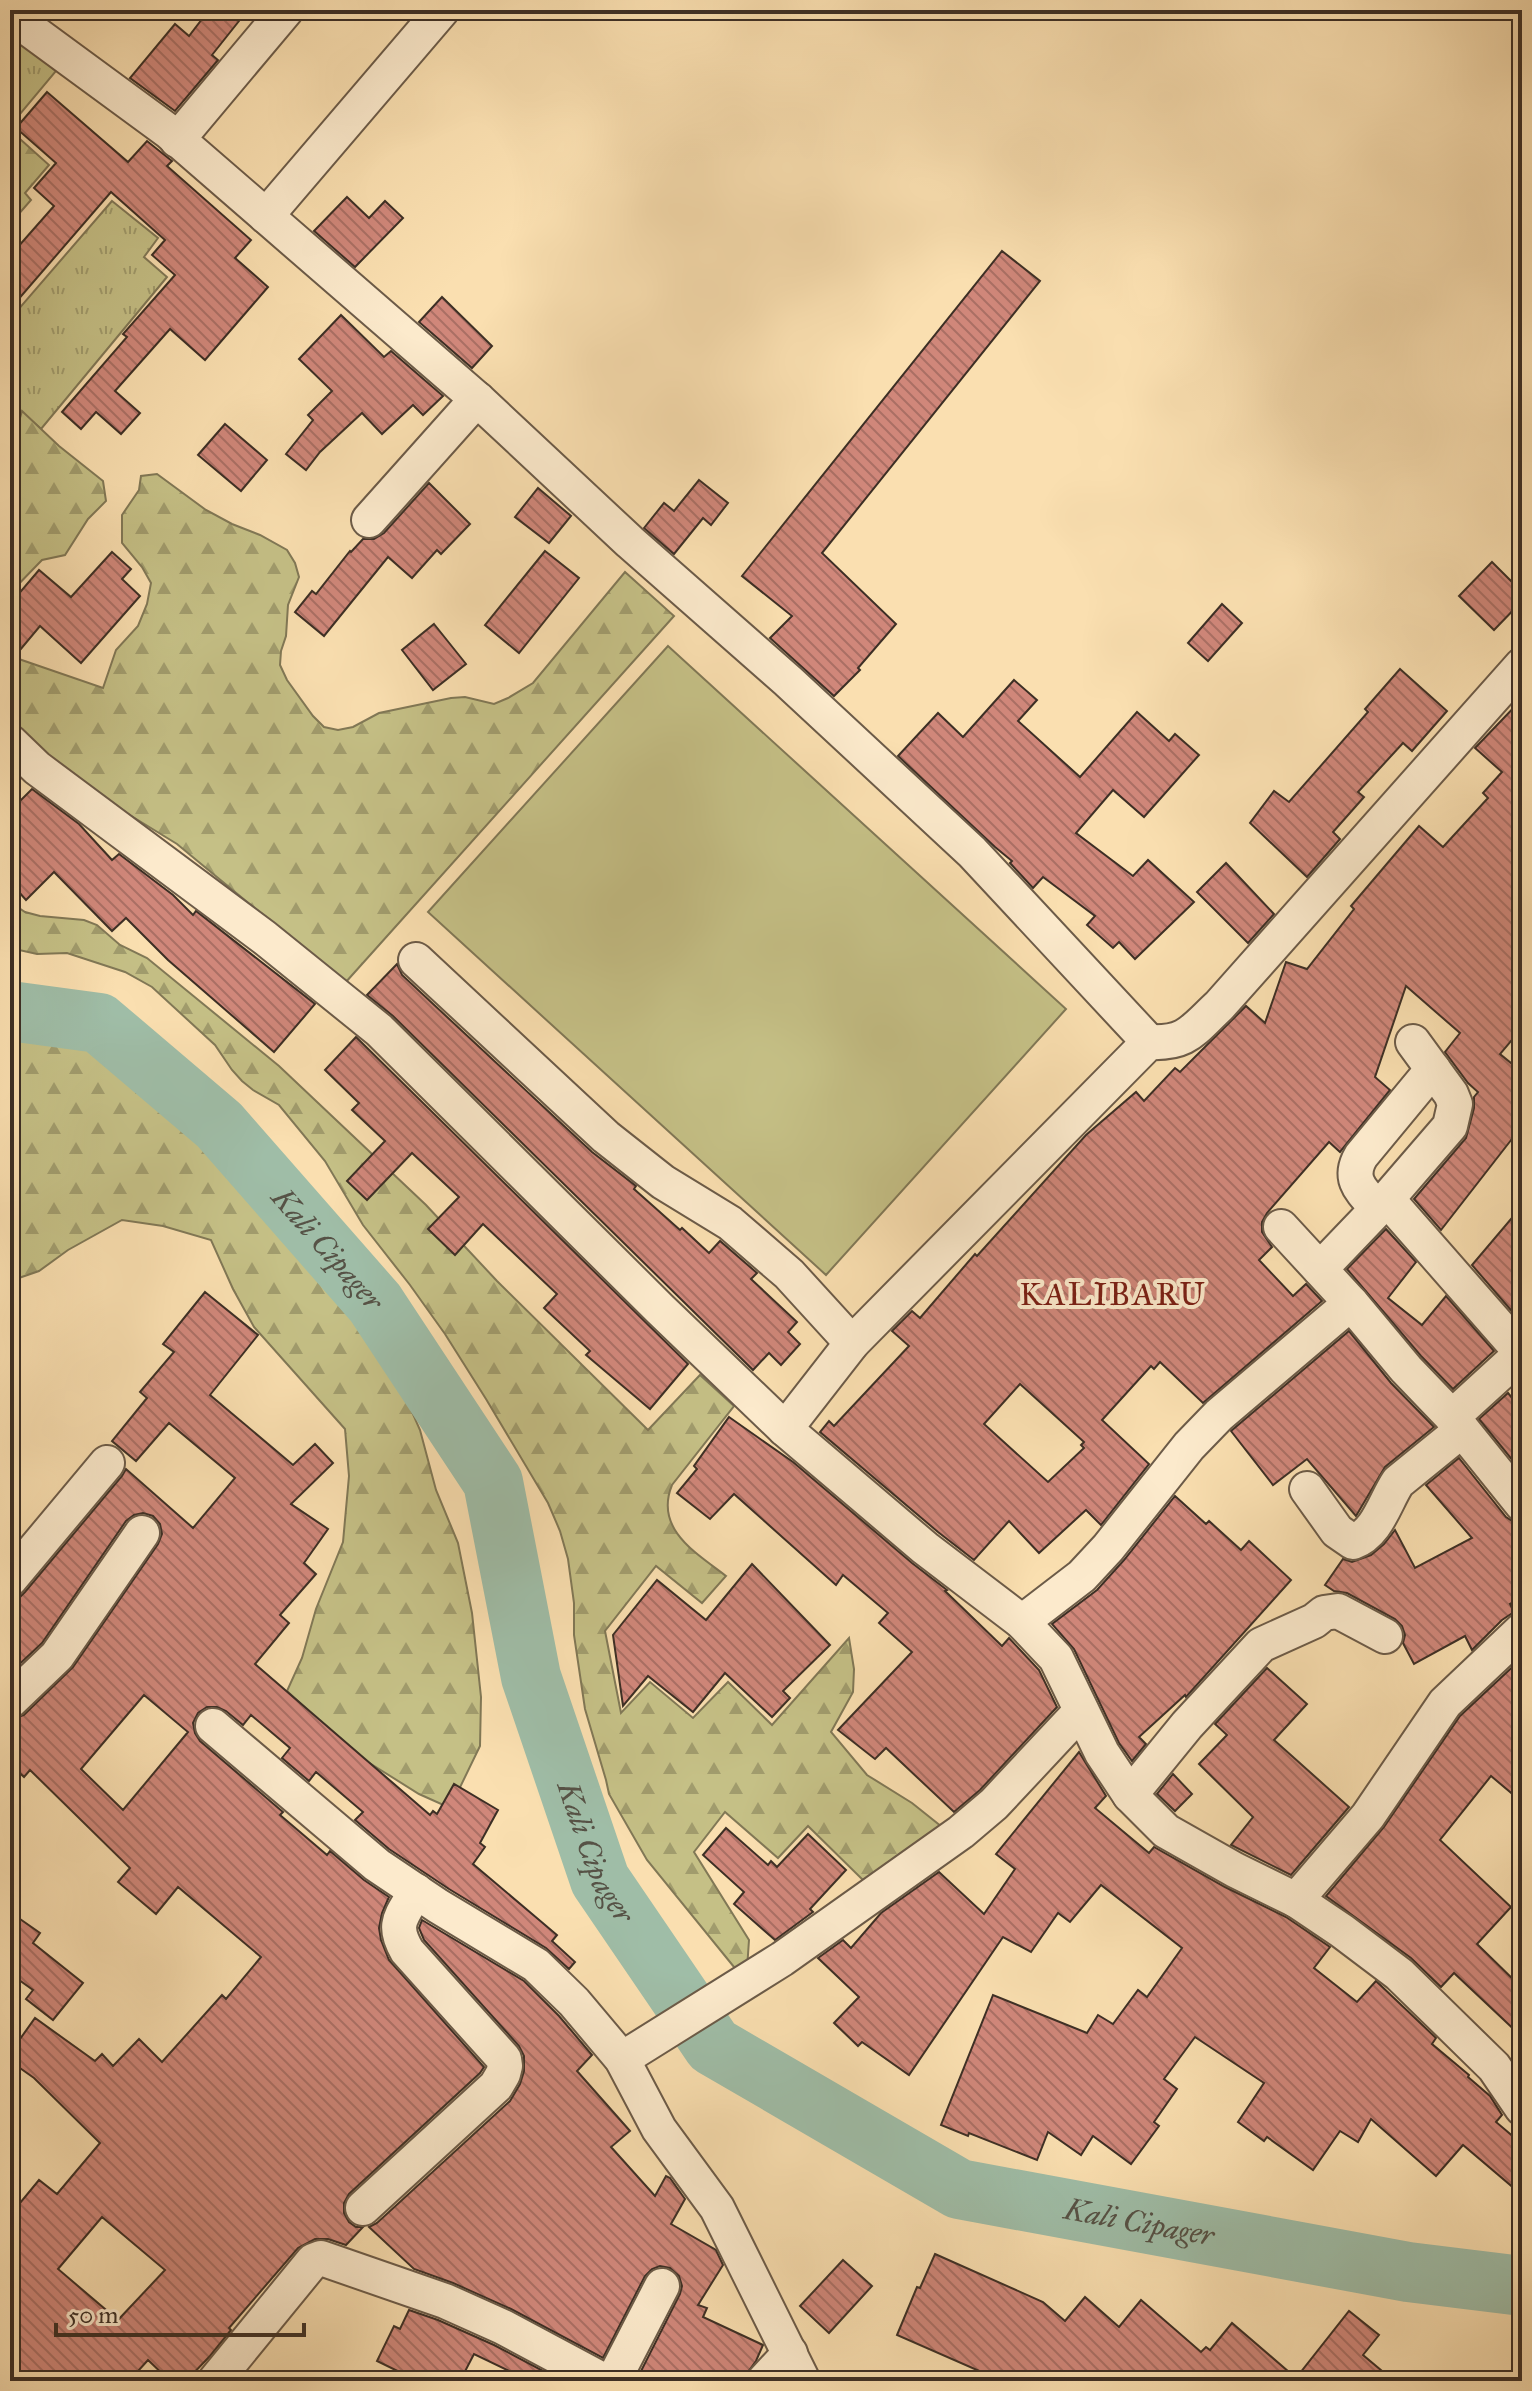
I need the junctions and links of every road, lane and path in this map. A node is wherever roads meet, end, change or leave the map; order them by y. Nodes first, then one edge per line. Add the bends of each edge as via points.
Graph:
1 (286, 10) edge
2 (442, 10) edge
3 (10, 15) edge
4 (177, 140) junction
5 (266, 216) junction
6 (477, 399) junction
7 (369, 520) dead end
8 (1522, 665) edge
9 (10, 742) edge
10 (416, 960) dead end
11 (1149, 1042) junction
12 (1383, 1204) junction
13 (1281, 1227) dead end
14 (1320, 1269) junction
15 (1351, 1303) junction
16 (852, 1343) junction
17 (1522, 1353) edge
18 (1457, 1424) junction
19 (785, 1429) junction
20 (107, 1463) dead end
21 (1307, 1489) dead end
22 (1522, 1504) edge
23 (142, 1533) dead end
24 (10, 1579) edge
25 (1022, 1622) junction
26 (1522, 1630) edge
27 (1385, 1636) dead end
28 (10, 1701) edge
29 (1081, 1711) junction
30 (213, 1726) dead end
31 (1130, 1795) junction
32 (416, 1891) junction
33 (1296, 1900) junction
34 (622, 2059) junction
35 (1522, 2108) edge
36 (363, 2208) dead end
37 (662, 2286) dead end
38 (796, 2367) edge
39 (215, 2381) edge
40 (604, 2381) edge
41 (613, 2381) edge
42 (764, 2381) edge

1 - 4 street
2 - 5 street
3 - 4 street
4 - 5 street
5 - 6 street
6 - 7 street
6 - 11 street via 972,852
8 - 11 street via 1219,1006 1173,1043
9 - 19 street via 379,1030
10 - 16 street via 606,1137 663,1182 730,1223 789,1274
11 - 16 street
12 - 12 street via 1358,1186 1355,1165 1423,1056 1451,1094 1454,1115 1439,1141
12 - 14 street
12 - 17 street
13 - 14 street
14 - 15 street
15 - 18 street
15 - 25 street via 1219,1415 1082,1576
16 - 19 street
17 - 18 street
18 - 21 street via 1398,1482 1383,1514 1360,1539 1353,1542 1337,1531
18 - 22 street
19 - 25 street
20 - 24 street
23 - 28 street via 57,1656
25 - 29 street via 1056,1658
26 - 33 street via 1445,1703 1368,1816
27 - 31 street via 1338,1611 1261,1645
29 - 31 street
29 - 34 street via 961,1832 782,1959
30 - 32 street via 377,1865
31 - 33 street via 1166,1831
32 - 34 street via 536,1965
32 - 36 street via 400,1921 399,1936 505,2066 496,2086
33 - 35 street via 1399,1974 1494,2067
34 - 38 street via 659,2129 717,2208
37 - 41 street
38 - 42 street
39 - 40 street via 313,2261 321,2258 489,2320

